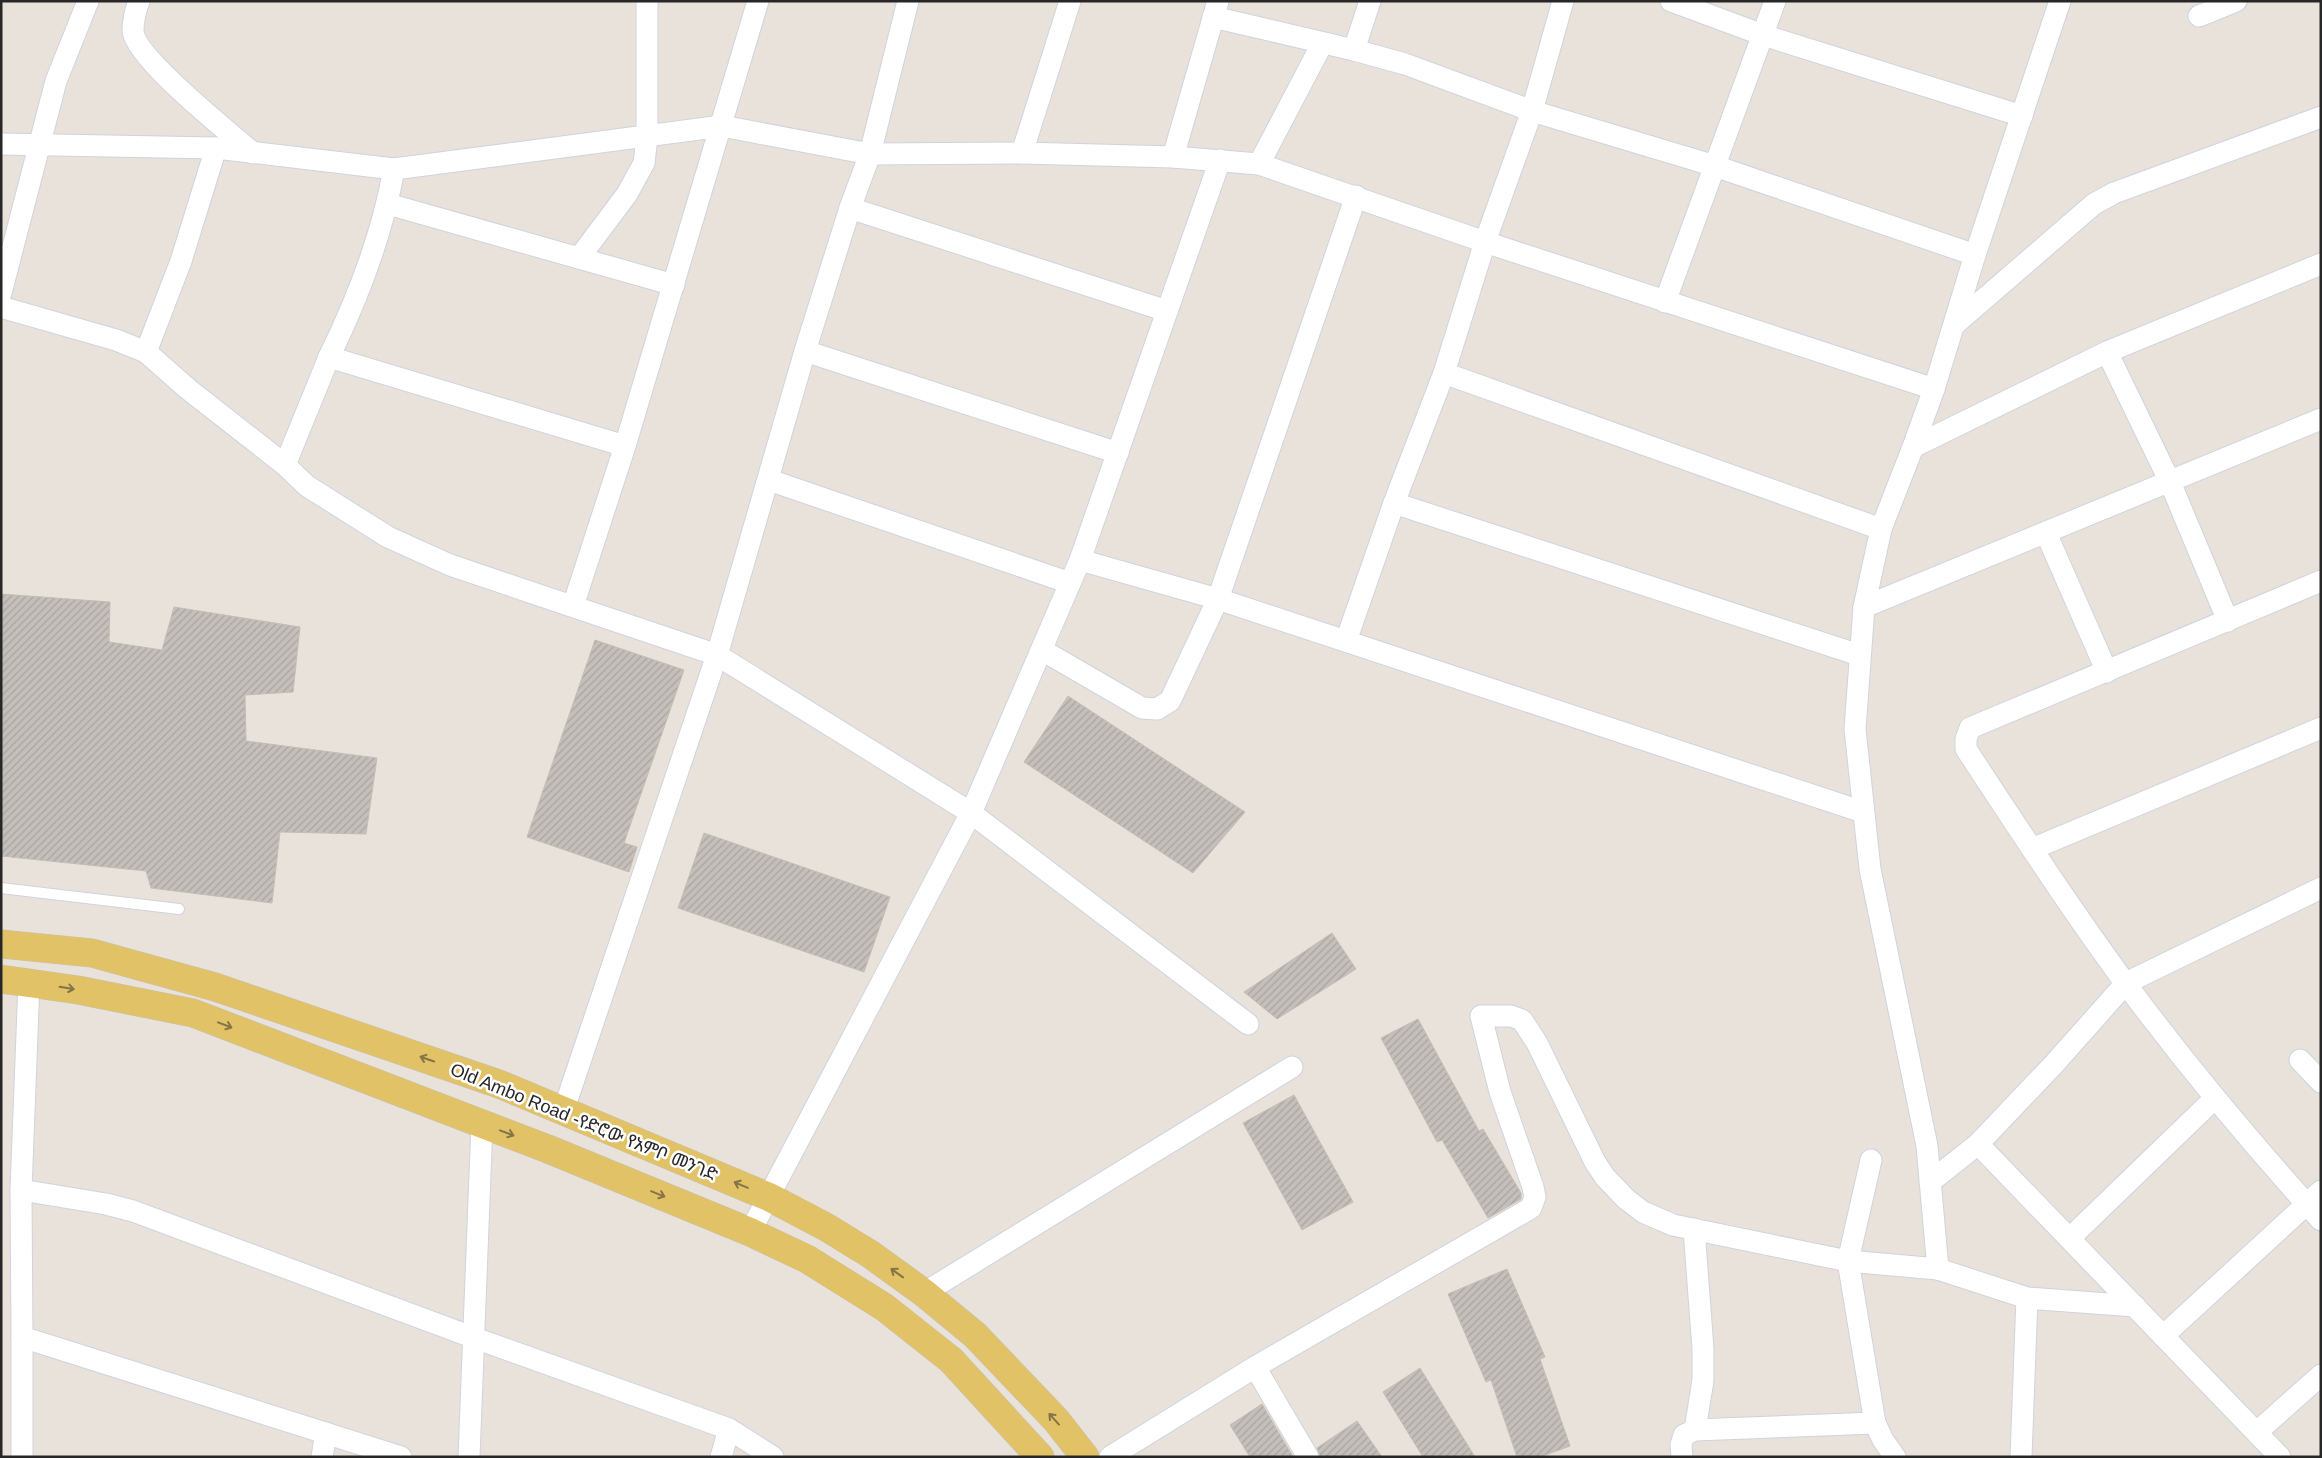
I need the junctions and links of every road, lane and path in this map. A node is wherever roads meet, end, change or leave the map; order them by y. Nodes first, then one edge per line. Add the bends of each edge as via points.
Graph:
1 (88, 1) edge
2 (139, 1) edge
3 (647, 1) edge
4 (758, 1) edge
5 (908, 1) edge
6 (1070, 1) edge
7 (1370, 1) edge
8 (1564, 1) edge
9 (1671, 1) edge
10 (1775, 1) edge
11 (2060, 1) edge
12 (2236, 1) edge
13 (1216, 9) edge
14 (2199, 16) dead end
15 (1763, 35) junction
16 (1322, 44) junction
17 (1354, 50) junction
18 (1532, 111) junction
19 (2022, 116) junction
20 (2321, 117) edge
21 (722, 126) junction
22 (647, 137) junction
23 (1, 144) edge
24 (39, 144) junction
25 (216, 148) junction
26 (253, 153) junction
27 (1022, 153) junction
28 (870, 154) junction
29 (1172, 158) junction
30 (1220, 160) junction
31 (1259, 164) junction
32 (1715, 166) junction
33 (394, 169) junction
34 (1356, 196) junction
35 (388, 204) junction
36 (850, 208) junction
37 (1485, 242) junction
38 (1975, 255) junction
39 (579, 258) junction
40 (2321, 264) edge
41 (674, 285) junction
42 (1, 293) edge
43 (1665, 302) junction
44 (1, 307) edge
45 (1167, 311) junction
46 (1954, 325) junction
47 (806, 351) junction
48 (146, 352) junction
49 (2107, 352) junction
50 (329, 357) junction
51 (1444, 374) junction
52 (1934, 388) junction
53 (2321, 419) edge
54 (625, 446) junction
55 (1913, 447) junction
56 (1118, 452) junction
57 (285, 465) junction
58 (769, 480) junction
59 (2170, 482) junction
60 (1394, 503) junction
61 (1881, 529) junction
62 (2046, 534) junction
63 (1080, 560) junction
64 (2321, 581) edge
65 (1070, 583) junction
66 (1218, 599) junction
67 (573, 606) junction
68 (1864, 607) junction
69 (2228, 620) junction
70 (1346, 641) junction
71 (1042, 650) junction
72 (717, 655) junction
73 (1859, 655) junction
74 (2107, 672) junction
75 (2321, 728) edge
76 (1863, 812) junction
77 (971, 814) junction
78 (2032, 849) junction
79 (1, 888) edge
80 (2321, 888) edge
81 (179, 909) dead end
82 (1, 944) edge
83 (1, 979) edge
84 (29, 982) junction
85 (2126, 983) junction
86 (1248, 1024) dead end
87 (2300, 1060) dead end
88 (1292, 1067) dead end
89 (2321, 1082) edge
90 (2214, 1099) junction
91 (564, 1109) junction
92 (482, 1123) junction
93 (1978, 1144) junction
94 (1871, 1160) dead end
95 (1930, 1182) junction
96 (21, 1190) junction
97 (769, 1197) junction
98 (2314, 1197) edge
99 (2321, 1220) edge
100 (1694, 1230) junction
101 (750, 1232) junction
102 (2070, 1238) junction
103 (1848, 1260) junction
104 (1938, 1269) junction
105 (924, 1292) junction
106 (2027, 1298) junction
107 (2135, 1306) junction
108 (2163, 1336) junction
109 (22, 1337) junction
110 (472, 1337) junction
111 (1255, 1367) junction
112 (2321, 1375) edge
113 (1875, 1423) junction
114 (730, 1428) junction
115 (1694, 1430) junction
116 (2257, 1432) junction
117 (326, 1433) junction
118 (22, 1457) edge
119 (322, 1457) edge
120 (401, 1457) edge
121 (469, 1457) edge
122 (721, 1457) edge
123 (773, 1457) edge
124 (1040, 1457) edge
125 (1085, 1457) edge
126 (1110, 1457) edge
127 (1308, 1457) edge
128 (1682, 1457) edge
129 (1895, 1457) edge
130 (2021, 1457) edge
131 (2280, 1457) edge

1 - 24 street via 56,81
2 - 26 street via 133,32 142,52
3 - 22 street
4 - 21 street
5 - 28 street
6 - 27 street
7 - 17 street
8 - 18 street
9 - 15 street
10 - 15 street
11 - 19 street
12 - 14 street
13 - 16 street
13 - 29 street
15 - 19 street
15 - 32 street
16 - 17 street
16 - 31 street
17 - 18 street via 1405,64
18 - 32 street
18 - 37 street
19 - 38 street
20 - 46 street via 2114,193 2094,204
21 - 22 street
21 - 28 street
21 - 41 street
22 - 33 street
22 - 39 street via 644,163 627,194
23 - 24 street
24 - 25 street
24 - 42 street
25 - 26 street
25 - 48 street via 181,261
26 - 33 street
27 - 28 street
27 - 29 street
28 - 36 street
29 - 30 street
30 - 31 street
30 - 45 street
31 - 34 street
32 - 38 street
32 - 43 street
33 - 35 street
34 - 37 street
34 - 66 street
35 - 39 street
35 - 50 street via 354,306
36 - 45 street
36 - 47 street
37 - 43 street
37 - 51 street
38 - 46 street
39 - 41 street
40 - 49 street
41 - 54 street
43 - 52 street
44 - 48 street via 116,340
45 - 56 street
46 - 52 street
47 - 56 street
47 - 58 street
48 - 57 street
49 - 55 street
49 - 59 street
50 - 54 street
50 - 57 street
51 - 60 street
51 - 61 street
52 - 55 street
53 - 59 street
54 - 67 street
55 - 61 street
56 - 63 street
57 - 67 street via 307,486 388,537 450,566
58 - 65 street
58 - 72 street
59 - 62 street
59 - 69 street
60 - 70 street
60 - 73 street
61 - 68 street
62 - 68 street
62 - 74 street
63 - 65 street
63 - 66 street
64 - 69 street
65 - 71 street
66 - 70 street
66 - 71 street via 1170,702 1157,708 1142,708
67 - 72 street
68 - 73 street
69 - 74 street
70 - 76 street
71 - 77 street
72 - 77 street
72 - 91 street
73 - 76 street via 1855,729
74 - 78 street via 1970,728 1966,750
75 - 78 street
76 - 95 street via 1870,870 1927,1146
77 - 86 street
77 - 97 street
78 - 85 street
79 - 81 lane
80 - 85 street
91 -> 82 main road, Old Ambo Road -የድሮው የአምቦ መንገድ via 215,987 92,953
83 - 84 main road
84 -> 92 main road via 193,1013
84 - 96 street
85 - 90 street
85 - 93 street
87 - 89 street
88 - 105 street
90 - 98 street
90 - 102 street
97 -> 91 main road, Old Ambo Road -የድሮው የአምቦ መንገድ
92 -> 101 main road
92 - 110 street
93 - 95 street
93 - 102 street
94 - 103 street
95 - 104 street
96 - 109 street
96 - 110 street via 133,1211
97 - 101 street
105 -> 97 main road, Old Ambo Road -የድሮው የአምቦ መንገድ via 863,1249
98 - 99 street
98 - 108 street
100 - 103 street
100 - 111 street via 1643,1212 1626,1199 1595,1162 1537,1043 1522,1020 1511,1016 1481,1016 1500,1092 1533,1187 1535,1197 1531,1208
100 - 115 street via 1703,1349 1703,1380
101 - 124 main road via 807,1259 884,1307 951,1360
102 - 107 street
103 - 104 street
103 - 113 street
104 - 106 street
125 -> 105 main road, Old Ambo Road -የድሮው የአምቦ መንገድ via 1056,1420 975,1335
106 - 107 street
106 - 130 street
107 - 108 street
108 - 116 street
109 - 117 street
109 - 118 street
110 - 114 street
110 - 121 street
111 - 126 street
111 - 127 street
112 - 116 street
113 - 115 street
113 - 129 street via 1882,1440
114 - 122 street
114 - 123 street
115 - 128 street via 1684,1435
116 - 131 street
117 - 119 street
117 - 120 street

